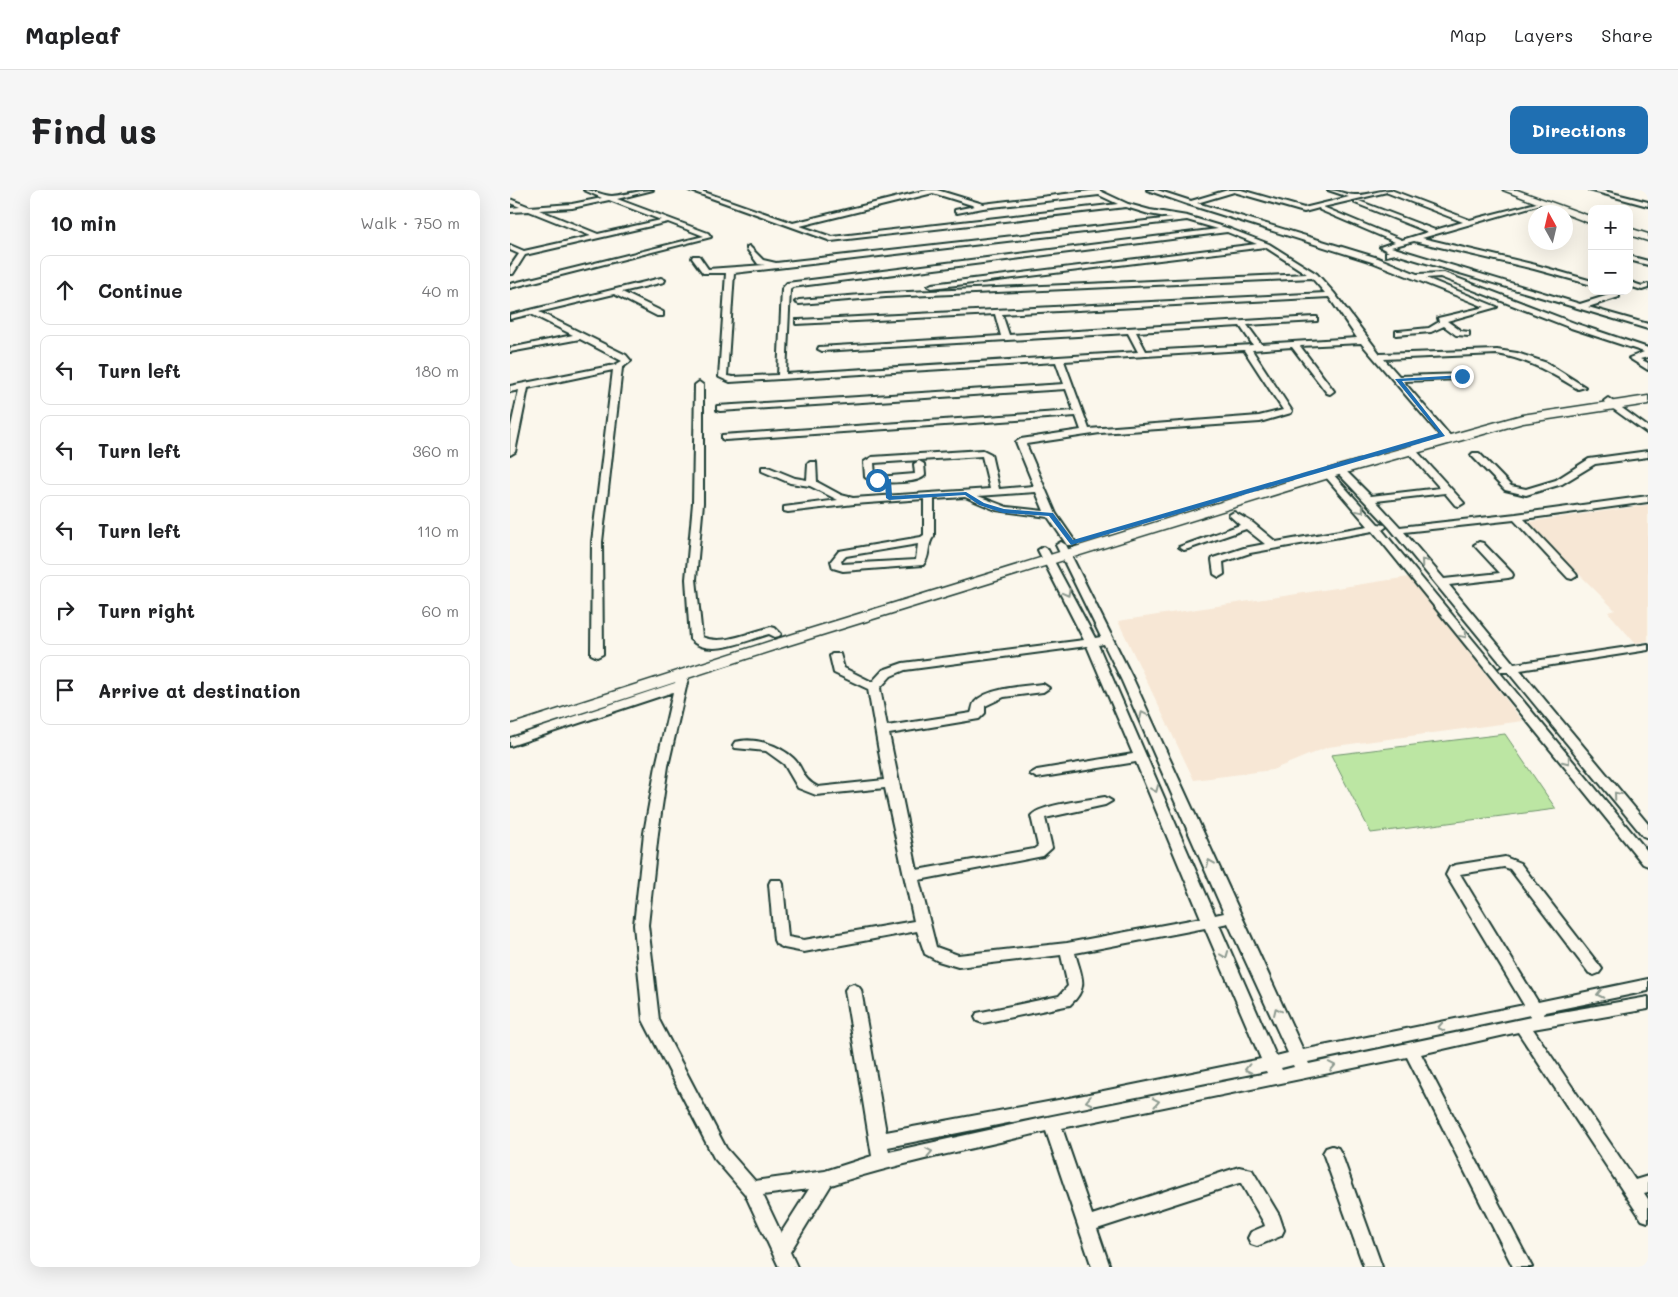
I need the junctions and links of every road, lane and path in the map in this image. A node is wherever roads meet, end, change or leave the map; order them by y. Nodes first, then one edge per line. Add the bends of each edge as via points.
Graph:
1 (587, 190) edge
2 (650, 190) edge
3 (692, 190) edge
4 (931, 190) edge
5 (1150, 190) edge
6 (1235, 190) edge
7 (1331, 190) edge
8 (1508, 190) edge
9 (1517, 190) edge
10 (1592, 190) edge
11 (1096, 191) edge
12 (1389, 191) edge
13 (611, 199) junction
14 (1357, 200) junction
15 (510, 201) edge
16 (1542, 202) junction
17 (1191, 203) junction
18 (1648, 203) edge
19 (1126, 205) junction
20 (983, 206) junction
21 (529, 209) junction
22 (1322, 209) dead end
23 (510, 210) edge
24 (957, 211) dead end
25 (1163, 213) junction
26 (1588, 216) edge
27 (1187, 218) junction
28 (1588, 219) edge
29 (668, 220) junction
30 (1471, 223) junction
31 (794, 225) junction
32 (1228, 230) junction
33 (1436, 233) junction
34 (1633, 233) edge
35 (599, 236) junction
36 (1633, 236) edge
37 (1413, 239) junction
38 (1648, 239) edge
39 (1402, 242) junction
40 (1266, 244) junction
41 (510, 247) edge
42 (749, 248) dead end
43 (1396, 252) junction
44 (523, 253) junction
45 (696, 258) dead end
46 (1633, 259) edge
47 (1375, 260) junction
48 (1648, 263) edge
49 (786, 265) junction
50 (1451, 269) junction
51 (730, 271) junction
52 (510, 272) edge
53 (1436, 274) junction
54 (1314, 276) junction
55 (1418, 276) junction
56 (661, 280) dead end
57 (1588, 282) edge
58 (1633, 285) edge
59 (510, 286) edge
60 (1648, 286) edge
61 (614, 291) junction
62 (913, 294) junction
63 (1331, 295) junction
64 (1616, 295) edge
65 (1104, 297) junction
66 (799, 302) dead end
67 (1583, 306) junction
68 (533, 312) junction
69 (998, 312) junction
70 (660, 314) dead end
71 (510, 317) edge
72 (1314, 319) dead end
73 (799, 322) dead end
74 (1241, 322) junction
75 (1444, 323) junction
76 (1648, 327) edge
77 (1130, 329) junction
78 (1431, 330) junction
79 (1399, 333) dead end
80 (582, 336) junction
81 (1005, 336) junction
82 (1363, 340) junction
83 (1294, 344) junction
84 (1246, 347) junction
85 (1259, 347) junction
86 (822, 349) dead end
87 (510, 350) edge
88 (1648, 353) edge
89 (1143, 354) junction
90 (1378, 357) junction
91 (1059, 359) junction
92 (618, 367) junction
93 (1648, 367) edge
94 (1462, 376) dead end
95 (782, 377) junction
96 (1397, 379) junction
97 (699, 385) dead end
98 (1070, 386) junction
99 (524, 387) junction
100 (1581, 387) dead end
101 (510, 389) edge
102 (1330, 391) dead end
103 (1648, 395) edge
104 (1648, 400) edge
105 (1616, 402) junction
106 (720, 408) dead end
107 (1078, 413) junction
108 (1648, 422) edge
109 (1648, 431) edge
110 (1086, 432) junction
111 (725, 437) dead end
112 (1446, 437) junction
113 (1411, 450) junction
114 (510, 452) edge
115 (1648, 454) edge
116 (1476, 455) dead end
117 (813, 464) dead end
118 (919, 464) dead end
119 (765, 469) dead end
120 (1334, 472) junction
121 (888, 480) junction
122 (812, 483) junction
123 (1038, 489) junction
124 (1446, 490) junction
125 (995, 492) junction
126 (966, 494) junction
127 (929, 496) junction
128 (889, 498) junction
129 (1370, 499) junction
130 (1648, 499) edge
131 (854, 501) junction
132 (1458, 503) dead end
133 (788, 509) dead end
134 (1051, 514) junction
135 (1234, 515) dead end
136 (1516, 517) junction
137 (1249, 525) junction
138 (1395, 527) junction
139 (1376, 528) junction
140 (924, 540) junction
141 (1479, 545) dead end
142 (1274, 546) junction
143 (1184, 547) dead end
144 (1066, 548) junction
145 (1046, 556) junction
146 (1219, 574) dead end
147 (1572, 576) dead end
148 (1441, 583) junction
149 (775, 634) junction
150 (1107, 640) junction
151 (1091, 642) junction
152 (1648, 647) edge
153 (597, 654) dead end
154 (836, 656) dead end
155 (1511, 668) junction
156 (1493, 670) junction
157 (681, 680) junction
158 (874, 687) junction
159 (1043, 688) dead end
160 (510, 721) edge
161 (881, 731) junction
162 (510, 732) edge
163 (510, 742) edge
164 (739, 745) dead end
165 (1141, 757) junction
166 (1037, 774) dead end
167 (891, 783) junction
168 (1105, 801) dead end
169 (1648, 833) edge
170 (1648, 861) edge
171 (912, 876) junction
172 (776, 884) dead end
173 (1232, 917) junction
174 (1211, 921) junction
175 (922, 925) junction
176 (1067, 948) junction
177 (1594, 970) dead end
178 (1648, 985) edge
179 (853, 990) dead end
180 (1648, 1003) edge
181 (1538, 1015) junction
182 (982, 1018) dead end
183 (1522, 1025) junction
184 (1411, 1050) junction
185 (1301, 1064) junction
186 (1273, 1071) junction
187 (1052, 1123) junction
188 (879, 1141) junction
189 (1332, 1153) dead end
190 (881, 1161) junction
191 (825, 1179) junction
192 (1640, 1186) edge
193 (751, 1189) junction
194 (1648, 1214) edge
195 (1088, 1224) junction
196 (1257, 1238) dead end
197 (784, 1259) edge
198 (1101, 1267) edge
199 (1373, 1267) edge
200 (1523, 1267) edge

1 - 13 street
2 - 13 street
3 - 31 street
4 - 20 street
4 - 31 street
5 - 17 street
6 - 14 street via 1304,210
6 - 17 street
7 - 14 street
8 - 16 main road
9 - 26 main road
10 - 18 street
11 - 19 street
11 - 20 street
12 - 14 street
12 - 30 street
13 - 21 street
13 - 29 street
14 - 33 street
15 - 21 street
16 - 28 main road
16 - 30 street
17 - 25 street
17 - 47 street
19 - 25 street
19 - 31 street via 836,238 824,237
20 - 24 street
21 - 23 street
21 - 35 street
22 - 39 street
25 - 27 street
27 - 32 street
27 - 49 street
29 - 35 street
29 - 59 street via 706,234 708,238
30 - 33 street
32 - 40 street
32 - 95 street via 790,284 786,289
33 - 37 street
34 - 38 main road
35 - 44 street
36 - 38 main road
37 - 39 street
37 - 57 street
39 - 43 street via 1384,247
40 - 54 street
40 - 62 street via 920,288 912,290
41 - 44 street
42 - 49 street via 761,262
43 - 47 street
43 - 50 street
44 - 52 street
45 - 51 street via 706,270
46 - 48 street
47 - 55 street
49 - 51 street
50 - 53 street
50 - 67 street
51 - 95 street via 723,377 733,380
53 - 55 street
53 - 88 street
54 - 63 street
54 - 65 street
55 - 75 street via 1494,307 1441,320
56 - 61 street
58 - 60 street
61 - 68 street
61 - 70 street
62 - 65 street
62 - 66 street
63 - 65 street
63 - 82 street
64 - 67 street
65 - 69 street
67 - 76 street
68 - 71 street
68 - 80 street
69 - 73 street
69 - 81 street
72 - 74 street
74 - 77 street
74 - 85 street
75 - 78 street
75 - 78 street via 1462,333
77 - 81 street
77 - 89 street
78 - 79 street
80 - 87 street
80 - 92 street via 626,359 625,364
81 - 86 street
82 - 83 street
82 - 90 street
83 - 85 street
83 - 102 street
84 - 85 street
84 - 89 street
84 - 110 street via 1288,411 1260,419 1217,424
88 - 93 street via 1633,358
89 - 91 street
90 - 96 street
90 - 100 street via 1497,352 1544,365
91 - 95 street
91 - 98 street
92 - 99 street
92 - 153 street via 597,542
94 - 96 street
96 - 112 street
97 - 149 street via 698,503 691,579 696,639 704,644 772,630
98 - 106 street
98 - 107 street
99 - 101 street
99 - 114 street
103 - 105 main road
104 - 105 main road
105 - 108 street
105 - 109 street
105 - 112 main road via 1522,418
107 - 110 street
107 - 111 street
110 - 123 street via 1021,442
112 - 113 main road
112 - 144 main road
113 - 120 main road
113 - 124 street
115 - 116 street via 1592,461 1559,482 1526,492 1508,488
117 - 122 street
118 - 121 street via 918,477
119 - 122 street via 793,481
120 - 129 street
120 -> 139 street
120 - 144 main road
121 - 125 street via 870,477 869,462 983,453 986,454
121 - 128 street
122 - 131 street via 838,497
123 - 125 street
123 - 134 street
124 - 129 street
124 - 132 street
125 - 126 street
126 - 127 street
126 - 134 street via 1003,511
127 - 128 street
127 - 140 street via 930,532
128 - 131 street
129 - 138 street
130 - 136 street
131 - 133 street
134 - 144 street
135 - 137 street
136 - 138 street
136 - 147 street
137 - 142 street
137 - 143 street
138 - 139 street
148 -> 138 street
139 - 142 street
139 -> 156 street
140 - 140 street via 843,553 836,561 837,566 919,563
141 - 148 street via 1508,575
142 - 146 street via 1217,560
144 - 145 main road
144 - 150 street
145 - 149 main road
145 -> 151 street
145 - 157 main road
148 - 155 street
149 - 160 main road
150 - 151 street
173 -> 150 street via 1183,801
151 - 158 street via 903,667 887,673
151 - 165 street
152 - 155 street
154 - 158 street via 838,670
155 - 156 street
169 -> 155 street
156 -> 170 street
157 - 162 main road
157 - 163 street
157 - 193 street via 651,833 641,925 651,1020 720,1153
158 - 161 street
159 - 161 street via 1011,692 986,700 975,716
161 - 167 street
164 - 167 street via 758,745 774,750 789,761 803,785 816,791
165 - 166 street
165 -> 174 street
167 - 171 street
168 - 171 street via 1038,816 1045,848 1038,853
171 - 175 street
172 - 175 street via 781,940 789,944 804,946
173 - 174 street
185 -> 173 street
174 - 176 street
174 -> 186 street
175 - 176 street via 930,950 958,961
176 - 182 street via 1076,986 1064,1001
177 - 181 street via 1515,866 1505,862 1455,870 1453,875
178 -> 181 street
179 - 188 street
180 - 181 street
181 - 183 street
181 -> 185 street
183 - 184 street
183 - 192 street
185 -> 184 street
184 - 200 street
185 - 186 street
187 -> 186 street
186 -> 188 street
190 -> 187 street
187 - 195 street
188 - 190 street
189 - 199 street
190 - 191 street
191 - 193 street
191 - 197 street
192 - 194 street
193 - 197 street
195 - 196 street via 1246,1175 1273,1221 1274,1230
195 - 198 street

